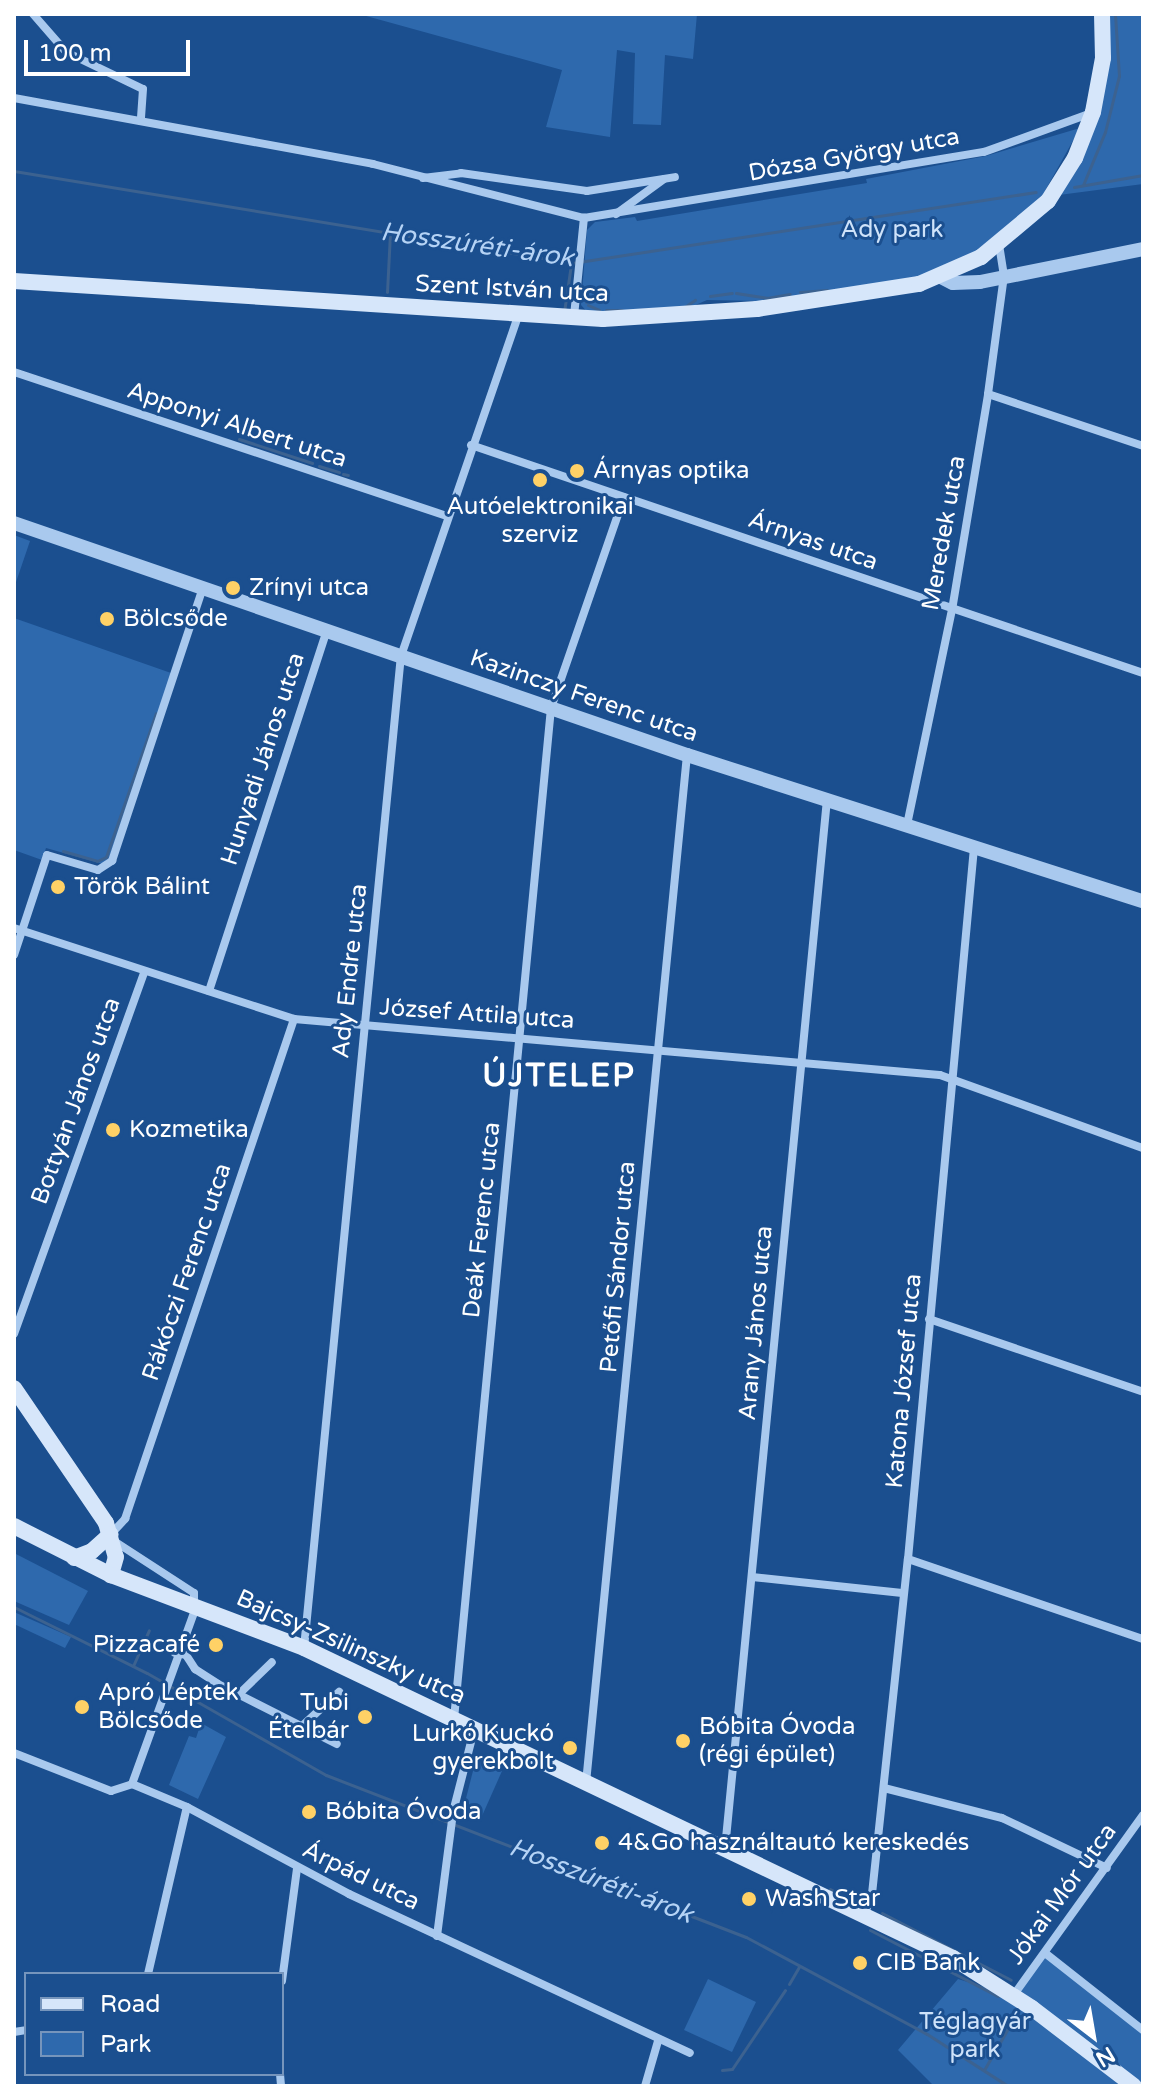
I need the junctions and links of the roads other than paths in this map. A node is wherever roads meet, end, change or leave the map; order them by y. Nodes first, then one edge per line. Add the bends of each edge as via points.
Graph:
1 (33, 14) edge
2 (1102, 14) edge
3 (14, 98) edge
4 (1093, 112) junction
5 (141, 121) junction
6 (675, 177) dead end
7 (423, 178) junction
8 (664, 179) junction
9 (616, 215) junction
10 (584, 218) junction
11 (999, 245) junction
12 (1143, 249) edge
13 (1004, 276) junction
14 (941, 277) junction
15 (14, 281) edge
16 (518, 316) junction
17 (573, 319) junction
18 (14, 372) edge
19 (988, 394) junction
20 (471, 445) junction
21 (1143, 446) edge
22 (624, 497) junction
23 (447, 516) junction
24 (14, 523) edge
25 (203, 588) junction
26 (952, 610) junction
27 (327, 630) junction
28 (401, 656) junction
29 (1143, 673) edge
30 (551, 708) junction
31 (687, 755) junction
32 (827, 799) junction
33 (907, 825) junction
34 (974, 847) junction
35 (1143, 901) edge
36 (18, 929) edge
37 (14, 955) edge
38 (144, 972) junction
39 (209, 991) junction
40 (294, 1019) junction
41 (364, 1026) junction
42 (520, 1038) junction
43 (659, 1049) junction
44 (801, 1060) junction
45 (950, 1080) junction
46 (1143, 1148) edge
47 (929, 1319) junction
48 (14, 1334) edge
49 (14, 1388) edge
50 (1143, 1392) edge
51 (14, 1526) edge
52 (113, 1537) junction
53 (74, 1558) junction
54 (908, 1559) junction
55 (111, 1575) junction
56 (752, 1577) junction
57 (902, 1593) junction
58 (195, 1606) junction
59 (1143, 1639) edge
60 (304, 1648) junction
61 (175, 1653) junction
62 (272, 1662) dead end
63 (339, 1692) dead end
64 (238, 1695) junction
65 (454, 1719) junction
66 (301, 1727) junction
67 (475, 1729) junction
68 (337, 1744) dead end
69 (14, 1753) edge
70 (586, 1783) junction
71 (132, 1784) junction
72 (884, 1788) junction
73 (187, 1807) junction
74 (1143, 1815) edge
75 (725, 1849) junction
76 (297, 1868) junction
77 (1107, 1868) junction
78 (864, 1917) junction
79 (437, 1936) junction
80 (1045, 1953) junction
81 (148, 1972) edge
82 (283, 1972) edge
83 (1013, 1996) junction
84 (1143, 2030) edge
85 (658, 2041) junction
86 (690, 2053) dead end
87 (645, 2086) edge
88 (1134, 2086) edge

1 - 5 street via 66,52 143,89
2 - 4 main road via 1103,58
3 - 5 street, Dózsa György utca
4 - 9 street, Dózsa György utca via 984,152
4 - 11 main road via 1075,158 1048,201
5 - 7 street, Dózsa György utca
6 - 8 street, Dózsa György utca
7 - 8 street, Dózsa György utca via 461,173 587,191
7 - 10 street, Dózsa György utca
8 - 9 street, Dózsa György utca
9 - 10 street, Dózsa György utca
10 - 17 street
11 - 13 street, Meredek utca
11 - 14 main road
12 - 13 street, Szent István utca
13 - 14 street, Szent István utca via 953,283
13 - 19 street, Meredek utca
14 - 17 main road, Szent István utca via 876,293 772,307
15 - 16 main road, Szent István utca
16 - 17 main road, Szent István utca
16 - 20 street, Ady Endre utca
18 - 23 street, Apponyi Albert utca
19 - 21 street
19 - 26 street, Meredek utca
20 - 22 street, Árnyas utca
20 - 23 street, Ady Endre utca
22 - 26 street, Árnyas utca
22 - 30 street, Deák Ferenc utca
23 - 28 street, Ady Endre utca
24 - 25 street, Kazinczy Ferenc utca
25 - 27 street, Kazinczy Ferenc utca
25 - 36 street via 112,861 98,870 47,855
26 - 29 street, Árnyas utca
26 - 33 street, Meredek utca
27 - 28 street, Kazinczy Ferenc utca
27 - 39 street, Hunyadi János utca
28 - 30 street, Kazinczy Ferenc utca
28 - 41 street, Ady Endre utca
30 - 31 street, Kazinczy Ferenc utca
30 - 42 street, Deák Ferenc utca
31 - 32 street, Kazinczy Ferenc utca
31 - 43 street, Petőfi Sándor utca
32 - 33 street, Kazinczy Ferenc utca
32 - 44 street, Arany János utca
33 - 34 street, Kazinczy Ferenc utca
34 - 35 street, Kazinczy Ferenc utca
34 - 45 street, Katona József utca
36 - 37 street
36 - 38 street, József Attila utca
38 - 39 street, József Attila utca
38 - 48 street, Bottyán János utca
39 - 40 street, József Attila utca
40 - 41 street, József Attila utca
40 - 52 street, Rákóczi Ferenc utca via 125,1519
41 - 42 street, József Attila utca
41 - 60 street, Ady Endre utca
42 - 43 street, József Attila utca
42 - 65 street, Deák Ferenc utca
43 - 44 street, József Attila utca
43 - 70 street, Petőfi Sándor utca
44 - 45 street, József Attila utca
44 - 56 street, Arany János utca
45 - 46 street, József Attila utca
45 - 47 street, Katona József utca
47 - 50 street
47 - 54 street, Katona József utca
49 - 52 main road
51 - 53 main road, Bajcsy-Zsilinszky utca
52 - 53 main road
52 - 55 main road
52 - 58 street via 194,1593
53 - 55 main road, Bajcsy-Zsilinszky utca
54 - 57 street, Katona József utca
54 - 59 street
55 - 58 main road, Bajcsy-Zsilinszky utca
56 - 57 street
56 - 75 street, Arany János utca
57 - 72 street, Katona József utca
58 - 60 main road, Bajcsy-Zsilinszky utca
58 - 61 street
60 - 65 main road, Bajcsy-Zsilinszky utca
61 - 64 street
61 - 71 street
62 - 64 street
63 - 66 street
64 - 66 street
65 - 67 main road, Bajcsy-Zsilinszky utca
66 - 68 street
67 - 70 main road, Bajcsy-Zsilinszky utca
67 - 79 street via 453,1812
69 - 71 street, Árpád utca via 111,1791
70 - 75 main road, Bajcsy-Zsilinszky utca
71 - 73 street, Árpád utca
72 - 77 street via 1002,1818
72 - 78 street, Katona József utca via 872,1894
73 - 76 street, Árpád utca
73 - 81 street
74 - 77 street, Jókai Mór utca
75 - 78 main road, Bajcsy-Zsilinszky utca
76 - 79 street, Árpád utca
76 - 82 street
77 - 80 street, Jókai Mór utca
78 - 83 main road, Bajcsy-Zsilinszky utca via 953,1958
79 - 85 street, Árpád utca
80 - 83 street, Jókai Mór utca
80 - 84 street
83 - 88 main road, Bajcsy-Zsilinszky utca
85 - 86 street, Árpád utca
85 - 87 street

